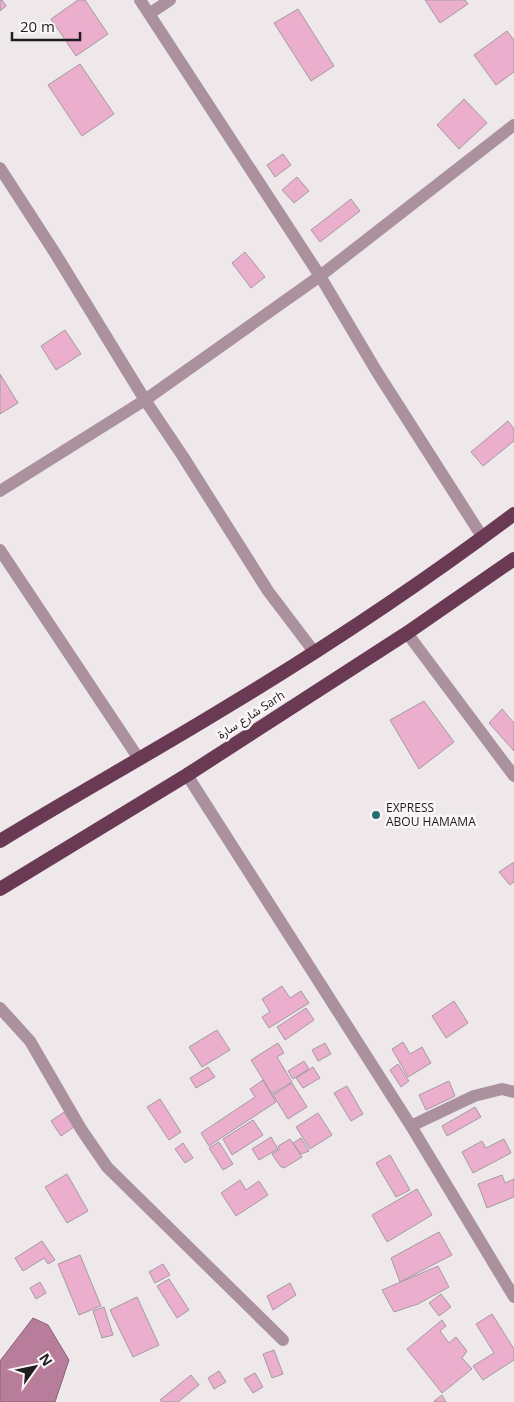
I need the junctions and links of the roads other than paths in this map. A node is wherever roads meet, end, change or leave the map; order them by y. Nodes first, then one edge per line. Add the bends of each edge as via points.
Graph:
1 (140, 0) edge
2 (170, 0) edge
3 (149, 14) junction
4 (514, 125) edge
5 (0, 168) edge
6 (320, 276) junction
7 (145, 400) junction
8 (0, 490) edge
9 (514, 514) edge
10 (483, 538) junction
11 (0, 550) edge
12 (514, 559) edge
13 (407, 633) junction
14 (315, 653) junction
15 (139, 758) junction
16 (187, 775) junction
17 (514, 776) edge
18 (0, 841) edge
19 (0, 889) edge
20 (0, 1008) edge
21 (514, 1092) edge
22 (411, 1126) junction
23 (514, 1297) edge
24 (283, 1340) dead end

1 - 3 street
2 - 3 street
3 - 6 street
4 - 6 street
5 - 7 street
6 - 7 street
6 - 10 street
7 - 8 street
7 - 14 street via 268,591
9 - 10 highway, شارع سارة Sarh
10 - 14 highway, شارع سارة Sarh
11 - 15 street
12 - 13 highway, شارع سارة Sarh
13 - 16 highway, شارع سارة Sarh
13 - 17 street
14 - 15 highway, شارع سارة Sarh
15 - 18 highway, شارع سارة Sarh
16 - 19 highway, شارع سارة Sarh
16 - 22 street
20 - 24 street via 30,1041 107,1167
21 - 22 street via 502,1089 474,1096
22 - 23 street

